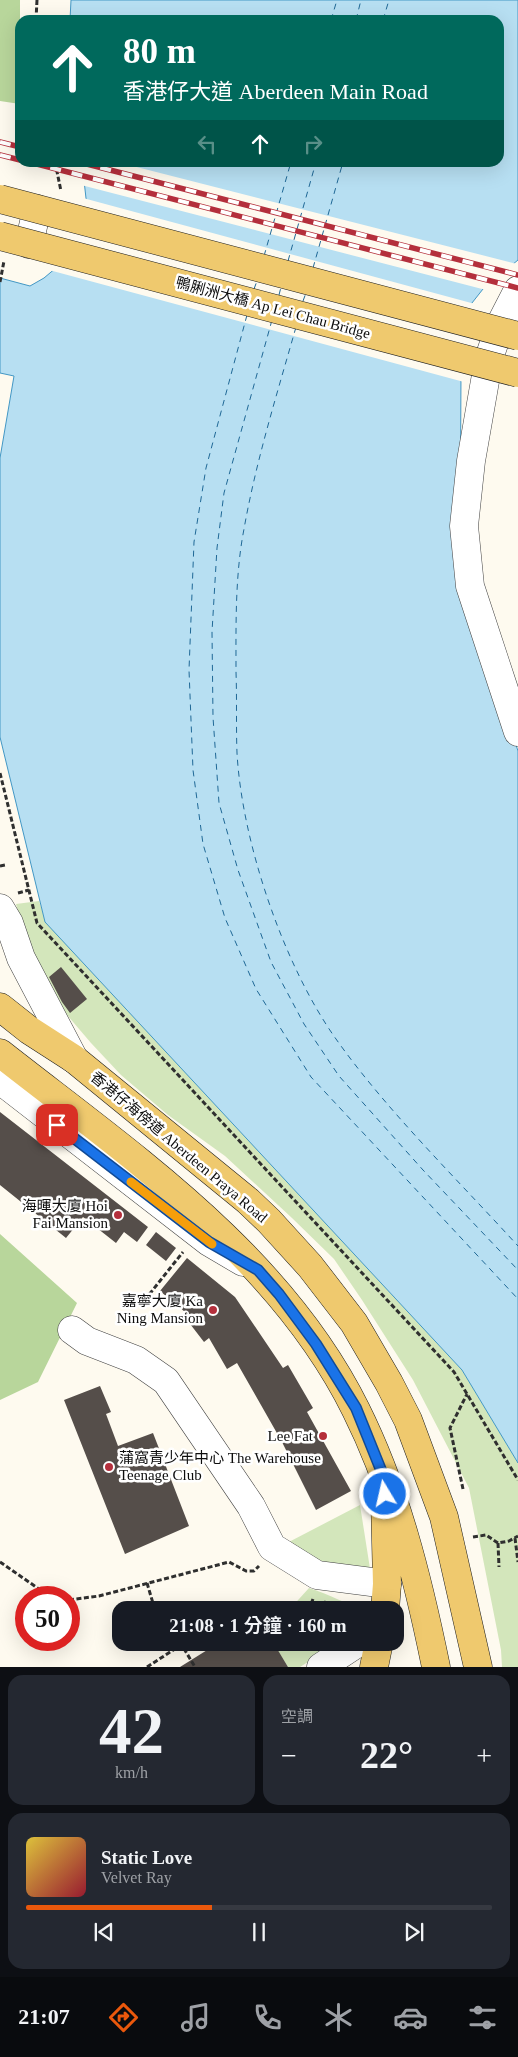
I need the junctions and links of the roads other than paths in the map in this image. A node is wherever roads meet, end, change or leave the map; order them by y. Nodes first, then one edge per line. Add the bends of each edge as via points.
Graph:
1 (0, 199) edge
2 (37, 209) junction
3 (29, 244) junction
4 (2, 246) edge
5 (518, 290) edge
6 (518, 336) edge
7 (518, 373) edge
8 (518, 732) edge
9 (0, 908) edge
10 (0, 1007) edge
11 (0, 1053) edge
12 (74, 1059) junction
13 (0, 1080) edge
14 (258, 1270) junction
15 (72, 1330) dead end
16 (385, 1480) junction
17 (386, 1597) edge
18 (373, 1656) edge
19 (321, 1667) edge
20 (436, 1667) edge
21 (478, 1667) edge

1 - 2 main road, bridge
2 - 3 street
2 - 6 main road, bridge
3 - 4 main road, 鴨脷洲大橋 Ap Lei Chau Bridge, bridge
3 - 7 main road, 鴨脷洲大橋 Ap Lei Chau Bridge, bridge
5 - 8 street via 501,323 489,358 471,461 464,526 470,586
9 - 12 street via 21,958
10 - 12 main road, 香港仔海傍道 Aberdeen Praya Road
11 - 14 main road via 182,1198
12 - 21 main road, 香港仔海傍道 Aberdeen Praya Road via 248,1201 310,1266 354,1323 408,1420 444,1517
13 - 14 street via 209,1242
14 - 16 main road via 316,1344 341,1384 368,1436
15 - 17 street via 87,1341 136,1360 166,1381 251,1506 272,1548 317,1575
16 - 17 main road
16 - 20 main road via 410,1551
18 - 19 street

